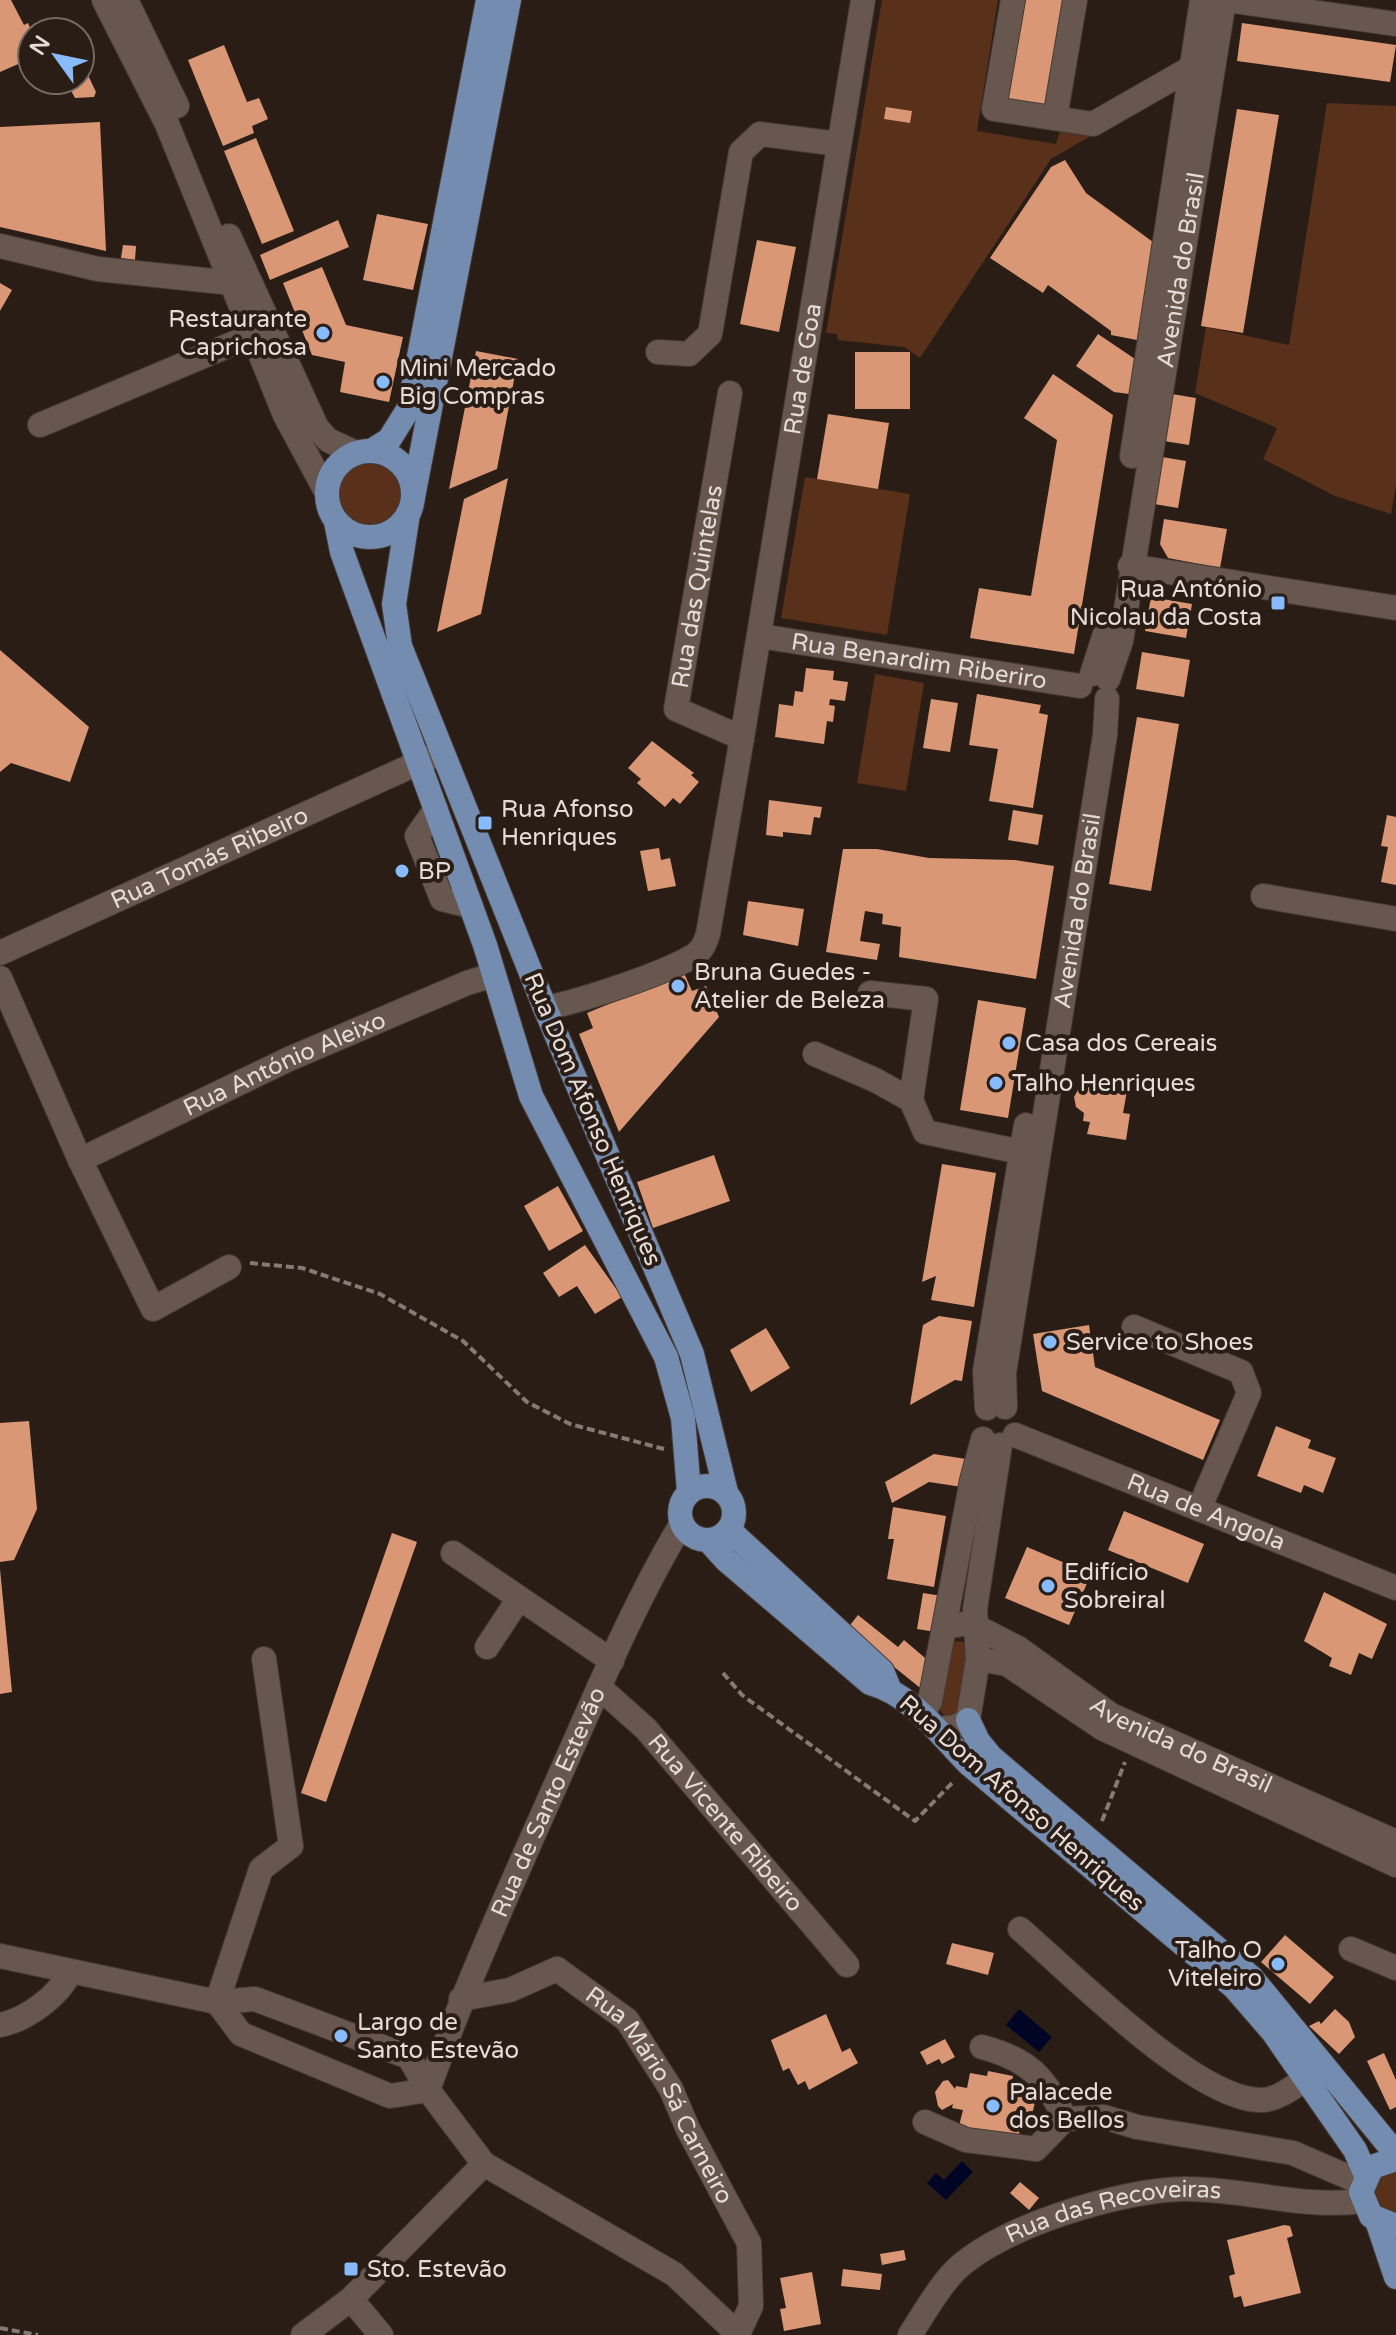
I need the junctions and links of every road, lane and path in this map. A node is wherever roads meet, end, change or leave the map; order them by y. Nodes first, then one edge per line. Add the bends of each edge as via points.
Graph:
1 (104, 0) edge
2 (126, 0) edge
3 (488, 0) edge
4 (509, 0) edge
5 (863, 0) edge
6 (1013, 0) edge
7 (1075, 0) edge
8 (1202, 0) edge
9 (1226, 0) edge
10 (1396, 24) edge
11 (1191, 68) junction
12 (1055, 118) junction
13 (839, 144) junction
14 (0, 246) edge
15 (240, 284) junction
16 (251, 336) junction
17 (658, 352) dead end
18 (730, 393) dead end
19 (40, 425) dead end
20 (364, 452) junction
21 (326, 491) junction
22 (410, 506) junction
23 (336, 522) junction
24 (1130, 566) junction
25 (1396, 608) edge
26 (759, 636) junction
27 (1095, 688) junction
28 (742, 738) junction
29 (442, 752) junction
30 (419, 763) junction
31 (1263, 896) dead end
32 (1396, 919) edge
33 (517, 937) junction
34 (485, 945) junction
35 (0, 953) edge
36 (493, 975) junction
37 (0, 978) edge
38 (870, 993) dead end
39 (548, 1014) junction
40 (512, 1034) junction
41 (815, 1054) dead end
42 (911, 1100) junction
43 (1021, 1152) junction
44 (80, 1160) junction
45 (229, 1267) joint
46 (1134, 1327) dead end
47 (996, 1408) junction
48 (999, 1440) junction
49 (687, 1456) junction
50 (689, 1492) junction
51 (726, 1492) junction
52 (1199, 1509) junction
53 (682, 1523) junction
54 (719, 1535) junction
55 (453, 1553) dead end
56 (1396, 1588) edge
57 (518, 1600) junction
58 (945, 1627) junction
59 (979, 1629) junction
60 (487, 1647) dead end
61 (264, 1659) dead end
62 (978, 1659) junction
63 (612, 1661) junction
64 (723, 1673) dead end
65 (599, 1687) junction
66 (968, 1720) junction
67 (930, 1722) junction
68 (1126, 1759) dead end
69 (960, 1774) dead end
70 (1098, 1830) dead end
71 (1396, 1842) edge
72 (1396, 1865) edge
73 (1020, 1929) dead end
74 (1351, 1949) dead end
75 (0, 1956) edge
76 (847, 1965) dead end
77 (1396, 1968) edge
78 (70, 1972) junction
79 (461, 1999) junction
80 (217, 2002) junction
81 (0, 2025) edge
82 (982, 2047) dead end
83 (1305, 2079) junction
84 (428, 2090) junction
85 (1065, 2119) junction
86 (925, 2122) dead end
87 (1396, 2157) edge
88 (484, 2164) junction
89 (1363, 2187) junction
90 (1387, 2223) edge
91 (1396, 2277) edge
92 (351, 2299) junction
93 (0, 2328) edge
94 (739, 2334) edge
95 (38, 2335) edge
96 (303, 2335) edge
97 (381, 2335) edge
98 (910, 2335) edge

1 - 15 street, Rua Dom Afonso Henriques
2 - 15 street, Rua Dom Afonso Henriques via 182,116
3 - 20 main road via 409,408 389,440
4 - 22 main road
5 - 13 street, Rua de Goa
6 - 12 street via 994,109
7 - 12 street
8 - 11 street, Avenida do Brasil
9 - 10 street, Avenida do Brasil
9 - 24 street, Avenida do Brasil
11 - 12 street via 1093,124
11 - 27 street, Avenida do Brasil
13 - 17 street via 760,134 741,152 710,334 689,354
13 - 26 street, Rua de Goa
14 - 15 street via 98,269
15 - 16 street, Rua Dom Afonso Henriques
15 - 20 street, Rua Dom Afonso Henriques via 317,428 328,440
16 - 19 street
16 - 21 street, Rua Dom Afonso Henriques
18 - 28 street, Rua das Quintelas via 676,709
20 - 21 main road via 335,467
20 - 22 main road, Rua Dom Afonso Henriques via 386,454 407,471
21 - 23 main road, Rua Dom Afonso Henriques
22 - 23 main road via 388,533 374,537 360,537
22 - 29 main road, Rua Dom Afonso Henriques via 394,618
23 - 30 main road, Rua Dom Afonso Henriques via 342,552
24 - 25 street
24 - 27 street, Avenida do Brasil via 1121,641
26 - 27 street, Rua Benardim Riberiro
26 - 28 street, Rua de Goa
27 - 43 street, Avenida do Brasil
27 - 47 street, Avenida do Brasil via 1105,735
28 - 39 street via 704,946 669,966
29 - 30 street
29 - 33 main road, Rua Dom Afonso Henriques
30 - 34 main road, Rua Dom Afonso Henriques
30 - 35 street, Rua Tomás Ribeiro
31 - 32 street
33 - 34 main road via 502,934
33 - 39 main road, Rua Dom Afonso Henriques
34 - 36 main road, Rua Dom Afonso Henriques
36 - 40 main road, Rua Dom Afonso Henriques
36 - 44 street, Rua António Aleixo via 289,1059
37 - 44 street
38 - 42 street via 926,999
39 - 40 main road via 533,1036
39 - 51 main road, Rua Dom Afonso Henriques via 692,1354
40 - 49 main road, Rua Dom Afonso Henriques via 535,1107 666,1357
41 - 42 street
42 - 43 street via 925,1132
43 - 47 street, Avenida do Brasil via 985,1371
44 - 45 street via 153,1309
45 - 49 path via 240,1262 302,1268 380,1294 463,1341 527,1402 570,1424
46 - 52 street via 1241,1372 1249,1393
47 - 48 street, Avenida do Brasil via 1016,1419
47 - 48 street, Avenida do Brasil via 978,1426
48 - 52 street, Rua de Angola
48 - 58 street, Avenida do Brasil via 972,1480
48 - 59 street, Avenida do Brasil via 975,1609
49 - 50 main road, Rua Dom Afonso Henriques
50 - 51 main road via 704,1485
50 - 53 main road, Rua Dom Afonso Henriques via 681,1506
51 - 54 main road, Rua Dom Afonso Henriques via 734,1506
52 - 56 street, Rua de Angola
53 - 54 main road, Rua Dom Afonso Henriques via 692,1536
53 - 63 street, Rua de Santo Estevão via 650,1577
54 - 67 main road, Rua Dom Afonso Henriques via 882,1671 889,1688
55 - 57 street
57 - 60 street
57 - 63 street
58 - 59 street, Avenida do Brasil via 963,1622
58 - 67 street, Avenida do Brasil
59 - 62 street, Avenida do Brasil
59 - 71 street, Avenida do Brasil via 1018,1648 1111,1715
61 - 80 street via 291,1846 261,1869
62 - 66 street, Avenida do Brasil
62 - 72 street, Avenida do Brasil via 1007,1664 1102,1728
63 - 65 street, Rua de Santo Estevão
64 - 69 path via 742,1695 915,1821
65 - 76 street, Rua Vicente Ribeiro via 646,1729
65 - 79 street, Rua de Santo Estevão
66 - 67 street via 955,1727
66 - 87 main road, Rua Dom Afonso Henriques via 991,1757 1252,1978
67 - 83 main road, Rua Dom Afonso Henriques via 969,1764 1234,1987
68 - 70 path
73 - 83 street via 1187,2073 1230,2095 1263,2100
74 - 77 street
75 - 78 street
78 - 80 street
78 - 81 street via 64,1986 15,2022
79 - 84 street, Rua de Santo Estevão
79 - 94 street, Rua Mário Sá Carneiro via 510,1990 557,1969 627,2020 671,2089 749,2243 751,2306
80 - 84 street via 241,2034 390,2096
80 - 84 street via 255,1999 409,2057
82 - 85 street via 1015,2056 1050,2087
83 - 89 main road, Rua Dom Afonso Henriques via 1355,2150
84 - 88 street
85 - 86 street via 1036,2149 966,2140
85 - 89 street via 1104,2117 1293,2153
87 - 89 main road, Rua Dom Afonso Henriques via 1380,2162
88 - 92 street
88 - 94 street via 674,2274
89 - 90 main road, Rua Dom Afonso Henriques
89 - 98 street, Rua das Recoveiras via 1330,2205 1185,2189 1086,2205 1000,2240 952,2273
90 - 91 main road, Rua Dom Afonso Henriques
92 - 96 street
92 - 97 street
93 - 95 path

